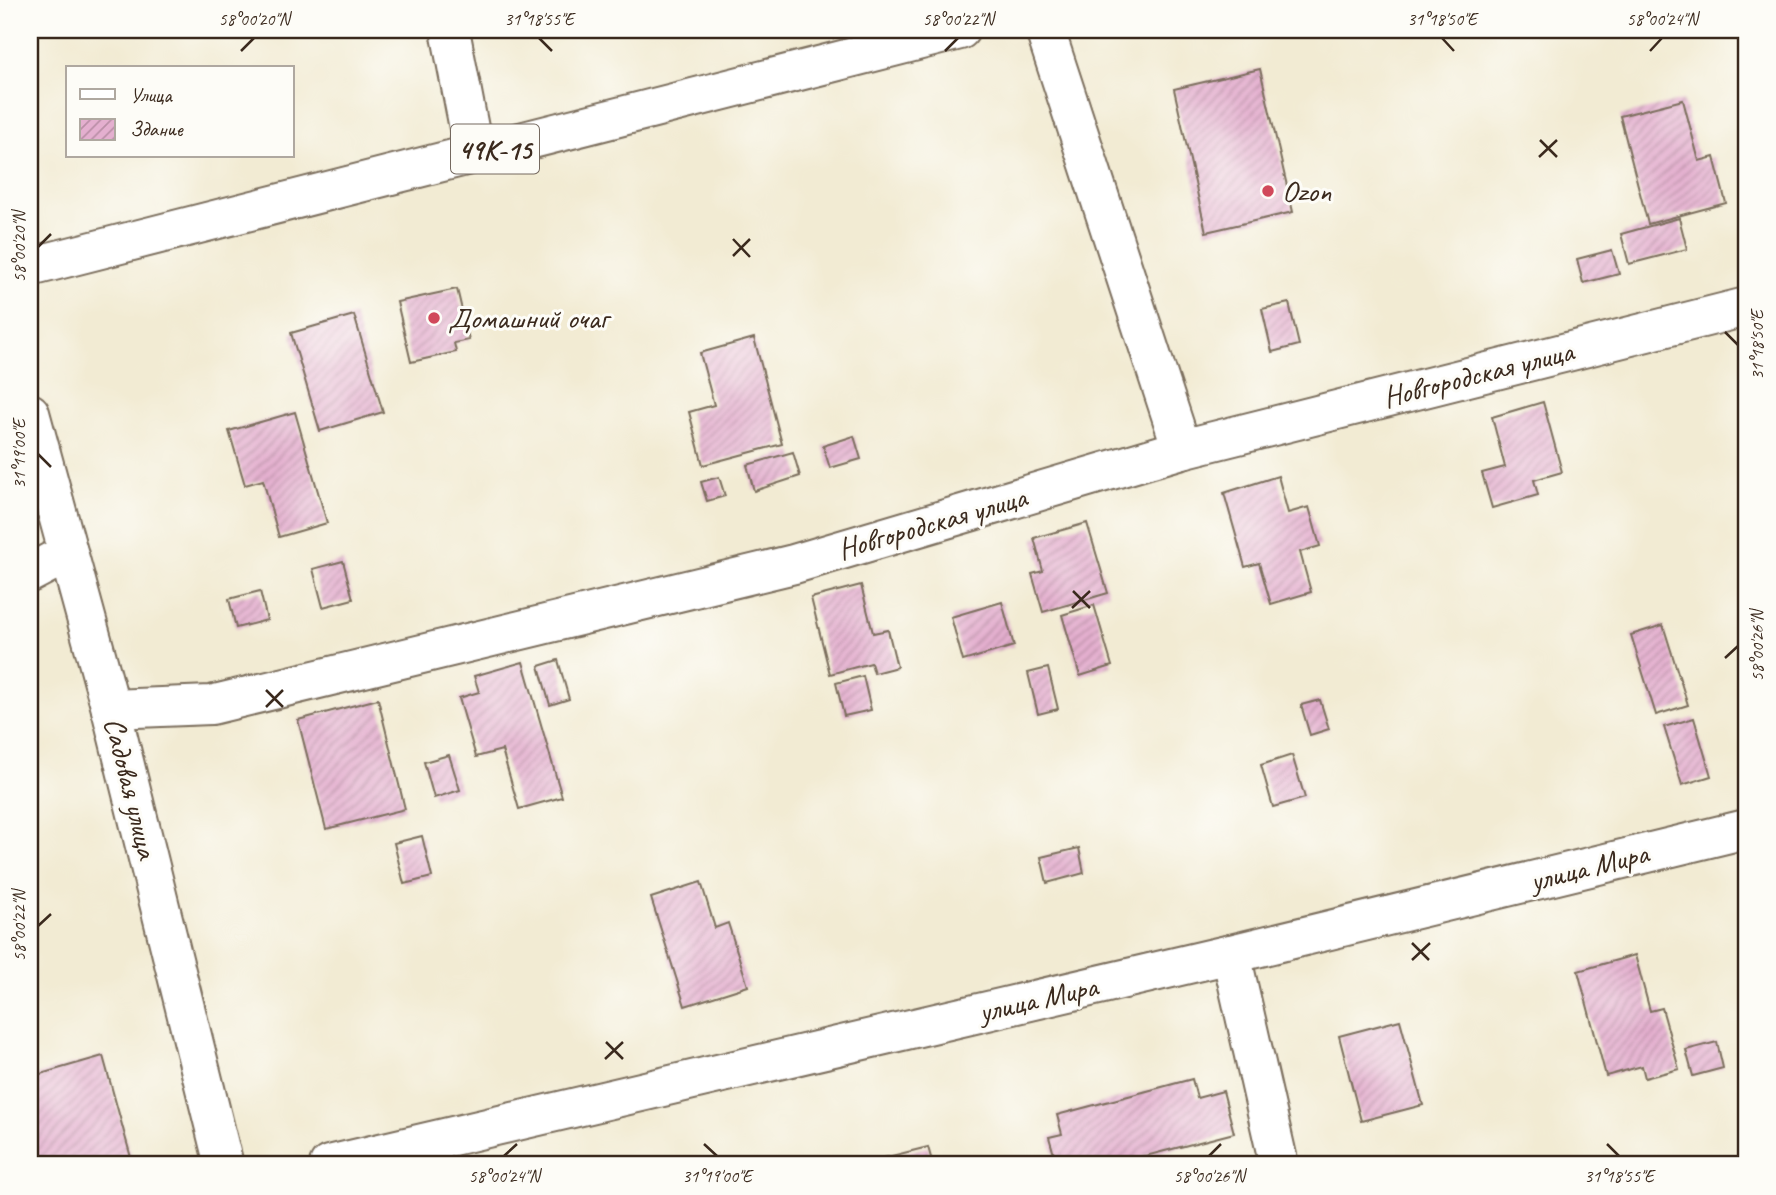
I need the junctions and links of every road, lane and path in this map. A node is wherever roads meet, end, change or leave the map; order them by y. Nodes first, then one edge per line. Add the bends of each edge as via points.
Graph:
1 (450, 30) edge
2 (960, 30) edge
3 (1045, 30) edge
4 (474, 154) junction
5 (30, 267) edge
6 (1746, 307) edge
7 (30, 413) edge
8 (1182, 449) junction
9 (68, 553) junction
10 (30, 573) edge
11 (111, 709) junction
12 (1746, 829) edge
13 (1231, 954) junction
14 (224, 1165) edge
15 (329, 1165) edge
16 (1279, 1165) edge

1 - 4 street
2 - 4 street, 49К-15
3 - 8 street
4 - 5 street, 49К-15
6 - 8 street, Новгородская улица
7 - 9 street, Садовая улица
8 - 11 street, Новгородская улица via 781,567 211,705
9 - 10 street
9 - 11 street, Садовая улица
11 - 14 street, Садовая улица
12 - 13 street, улица Мира
13 - 15 street, улица Мира
13 - 16 street

